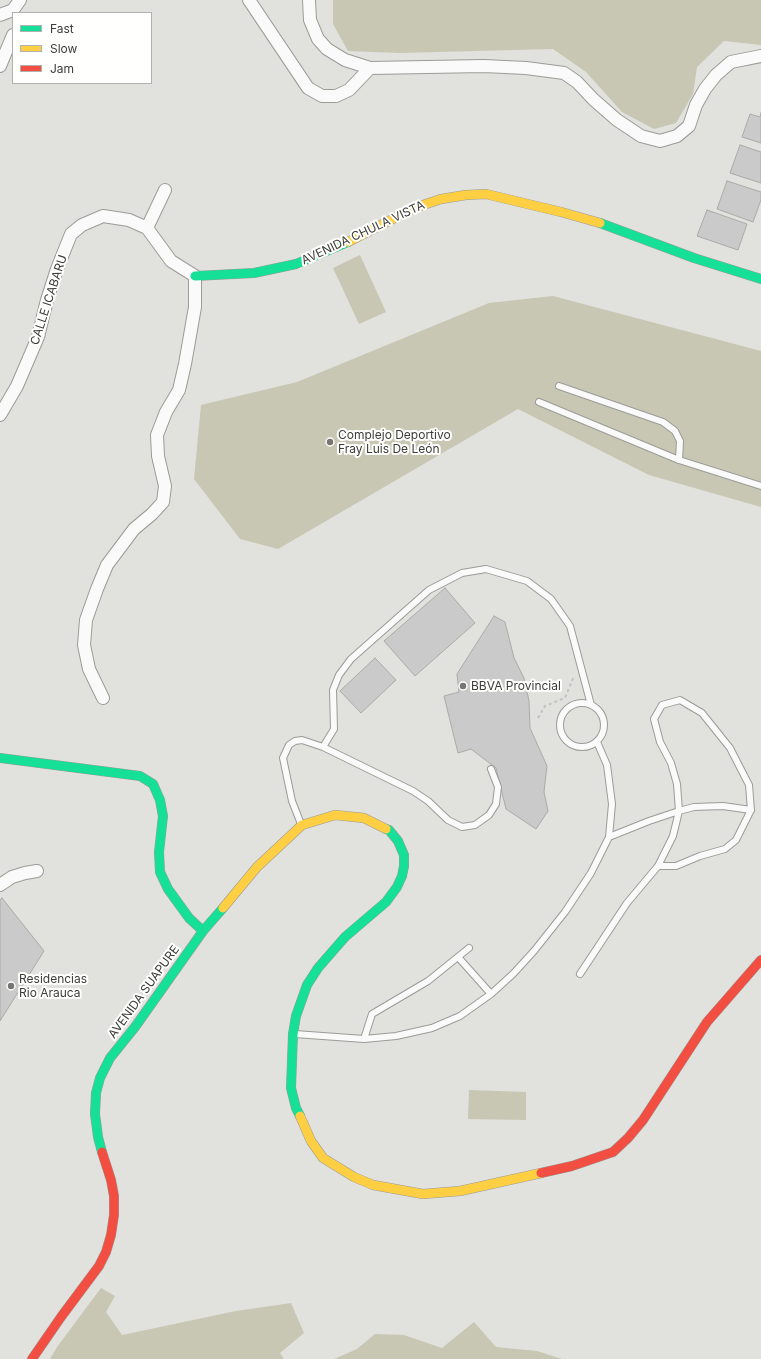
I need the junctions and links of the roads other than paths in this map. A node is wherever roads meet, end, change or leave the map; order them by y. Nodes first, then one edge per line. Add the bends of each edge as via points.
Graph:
1 (249, 0) edge
2 (309, 0) edge
3 (15, 8) edge
4 (0, 15) edge
5 (12, 37) edge
6 (761, 56) edge
7 (0, 66) edge
8 (370, 68) junction
9 (165, 190) dead end
10 (147, 228) junction
11 (195, 276) junction
12 (761, 279) edge
13 (559, 386) dead end
14 (539, 402) dead end
15 (0, 415) edge
16 (679, 460) junction
17 (761, 486) edge
18 (103, 698) dead end
19 (591, 705) junction
20 (597, 742) junction
21 (323, 747) junction
22 (0, 758) edge
23 (491, 769) dead end
24 (751, 810) junction
25 (679, 811) junction
26 (302, 825) junction
27 (609, 837) junction
28 (658, 866) junction
29 (37, 871) dead end
30 (0, 885) edge
31 (203, 931) junction
32 (469, 948) dead end
33 (458, 958) junction
34 (761, 960) edge
35 (580, 974) dead end
36 (491, 994) junction
37 (293, 1034) junction
38 (364, 1039) junction
39 (32, 1359) edge

1 - 8 street via 308,88 322,96 336,96 349,90
2 - 8 street via 310,20 326,49 345,60
3 - 4 street
5 - 7 street
6 - 8 street via 731,62 705,88 689,126 677,136 660,141 641,136 617,120 564,73 484,66
9 - 10 street
10 - 11 street via 171,261
10 - 15 street, CALLE ICABARU via 129,220 103,216 82,225 71,234 47,300 38,337
11 - 12 street, AVENIDA CHULA VISTA via 254,273 296,264 343,244 414,208 441,199 486,194 603,224 694,258
11 - 18 street via 195,307 185,364 178,390 157,434 158,456 165,486 163,502 134,529 107,565 86,620 84,644 89,669
13 - 16 lane via 662,422 675,431 680,441
14 - 16 lane
16 - 17 lane
19 - 20 lane via 598,709 604,719 602,735
19 - 20 lane via 580,703 567,709 562,716 560,729 565,740 575,746 591,746
19 - 21 lane via 570,626 551,599 527,581 486,569 462,573 429,590 351,659 339,675 333,690 334,729
20 - 27 lane via 608,765 612,804
21 - 23 lane via 413,791 448,820 462,827 475,825 488,815 496,804 498,788
21 - 26 lane via 302,740 295,741 288,745 283,758 292,801
22 - 31 street via 140,776 153,784 163,816 159,852 160,872 168,889 189,918
24 - 25 lane via 723,806 694,806
24 - 25 lane via 749,785 730,748 702,713 680,700 662,705 654,719 660,742 671,763 677,784
24 - 28 lane via 736,840 725,849 676,866
25 - 27 lane
25 - 28 lane via 673,836
26 - 31 street, AVENIDA SUAPURE via 257,867
26 - 37 street via 335,816 364,818 389,830 398,841 404,856 404,866 397,887 386,902 345,937 306,985
27 - 36 lane via 591,873 565,912 534,951
28 - 35 lane via 627,903
29 - 30 street via 12,877
31 - 39 street, AVENIDA SUAPURE via 110,1058 100,1078 94,1114 114,1196 111,1235 99,1266
32 - 33 lane
33 - 36 lane
33 - 38 lane via 428,981 372,1014
34 - 37 street via 707,1022 643,1120 613,1152 572,1166 460,1190 423,1194 373,1185 323,1158 302,1123 291,1088
36 - 38 lane via 460,1016 432,1028 396,1036
37 - 38 lane

